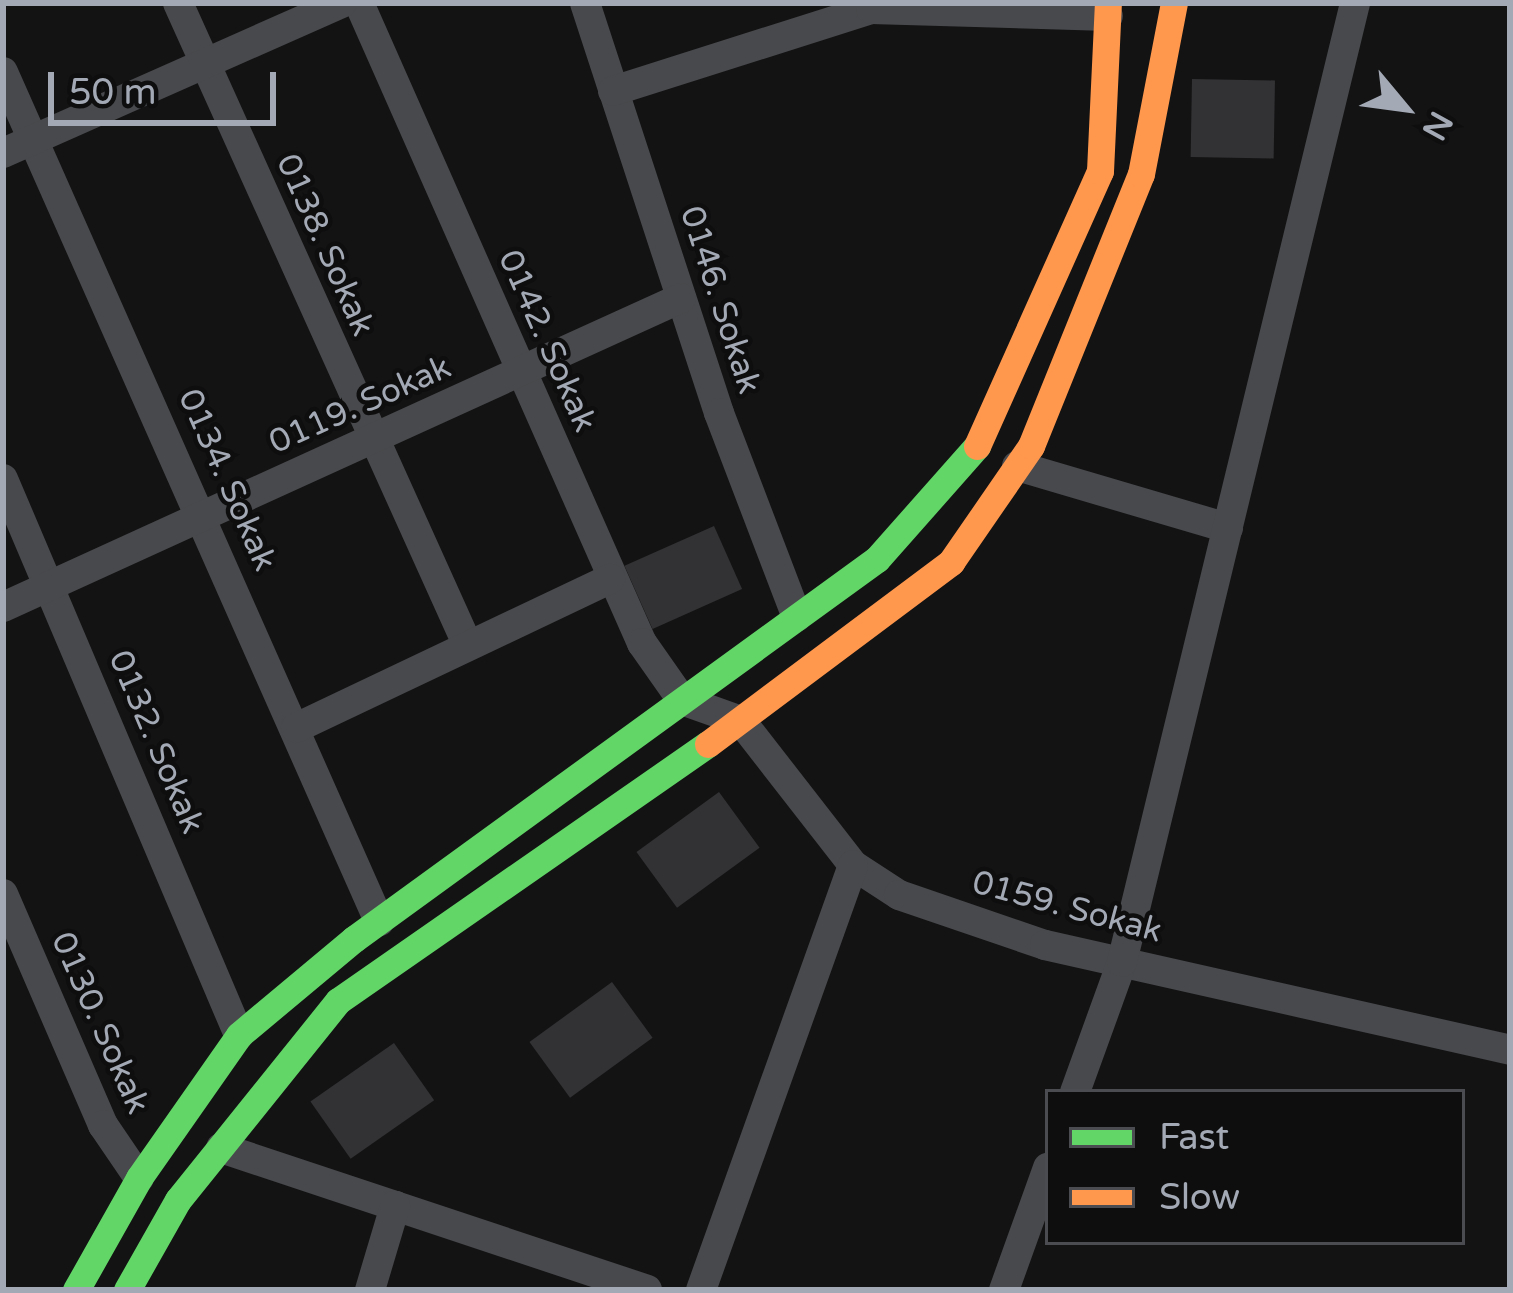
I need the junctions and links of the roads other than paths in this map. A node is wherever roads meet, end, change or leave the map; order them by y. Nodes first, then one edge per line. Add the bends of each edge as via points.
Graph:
1 (178, 3) edge
2 (342, 3) edge
3 (359, 3) edge
4 (585, 3) edge
5 (1174, 3) edge
6 (1355, 3) edge
7 (870, 6) edge
8 (1108, 10) edge
9 (205, 63) junction
10 (3, 72) edge
11 (613, 91) junction
12 (32, 140) junction
13 (3, 153) edge
14 (681, 298) junction
15 (521, 372) junction
16 (371, 440) junction
17 (1017, 466) junction
18 (3, 479) edge
19 (205, 515) junction
20 (1228, 528) junction
21 (610, 579) junction
22 (51, 585) junction
23 (3, 607) edge
24 (797, 617) junction
25 (468, 646) junction
26 (682, 700) junction
27 (741, 721) junction
28 (296, 728) junction
29 (853, 865) junction
30 (3, 894) edge
31 (379, 921) junction
32 (1122, 962) junction
33 (239, 1035) junction
34 (1510, 1050) edge
35 (1076, 1089) edge
36 (220, 1148) junction
37 (1045, 1176) edge
38 (139, 1178) junction
39 (395, 1206) junction
40 (76, 1290) edge
41 (127, 1290) edge
42 (370, 1290) edge
43 (647, 1290) edge
44 (701, 1290) edge
45 (1004, 1290) edge

1 - 9 street, 0138. Sokak
2 - 9 street
3 - 15 street, 0142. Sokak
4 - 11 street, 0146. Sokak
5 - 17 street via 1141,174
6 - 20 street
7 - 8 street
7 - 11 street
8 - 24 street via 1100,171 990,431 877,559
9 - 12 street
9 - 16 street, 0138. Sokak
10 - 12 street, 0134. Sokak
11 - 14 street, 0146. Sokak
12 - 13 street
12 - 19 street, 0134. Sokak
14 - 15 street, 0119. Sokak
14 - 24 street, 0146. Sokak
15 - 16 street, 0119. Sokak
15 - 21 street, 0142. Sokak
16 - 19 street, 0119. Sokak
16 - 25 street, 0138. Sokak
17 - 20 street
17 - 27 street via 951,562
18 - 22 street, 0132. Sokak
19 - 22 street, 0119. Sokak
19 - 28 street, 0134. Sokak
20 - 32 street
21 - 25 street
21 - 26 street, 0142. Sokak
22 - 23 street, 0119. Sokak
22 - 33 street, 0132. Sokak
24 - 26 street
25 - 28 street
26 - 27 street
26 - 31 street
27 - 29 street, 0159. Sokak
27 - 36 street via 338,1001
28 - 31 street, 0134. Sokak
29 - 32 street, 0159. Sokak via 899,895
29 - 44 street
30 - 38 street, 0130. Sokak via 104,1125
31 - 33 street
32 - 34 street, 0159. Sokak
32 - 35 street
33 - 38 street
36 - 39 street
36 - 41 street via 178,1200
37 - 45 street
38 - 40 street
39 - 42 street
39 - 43 street

